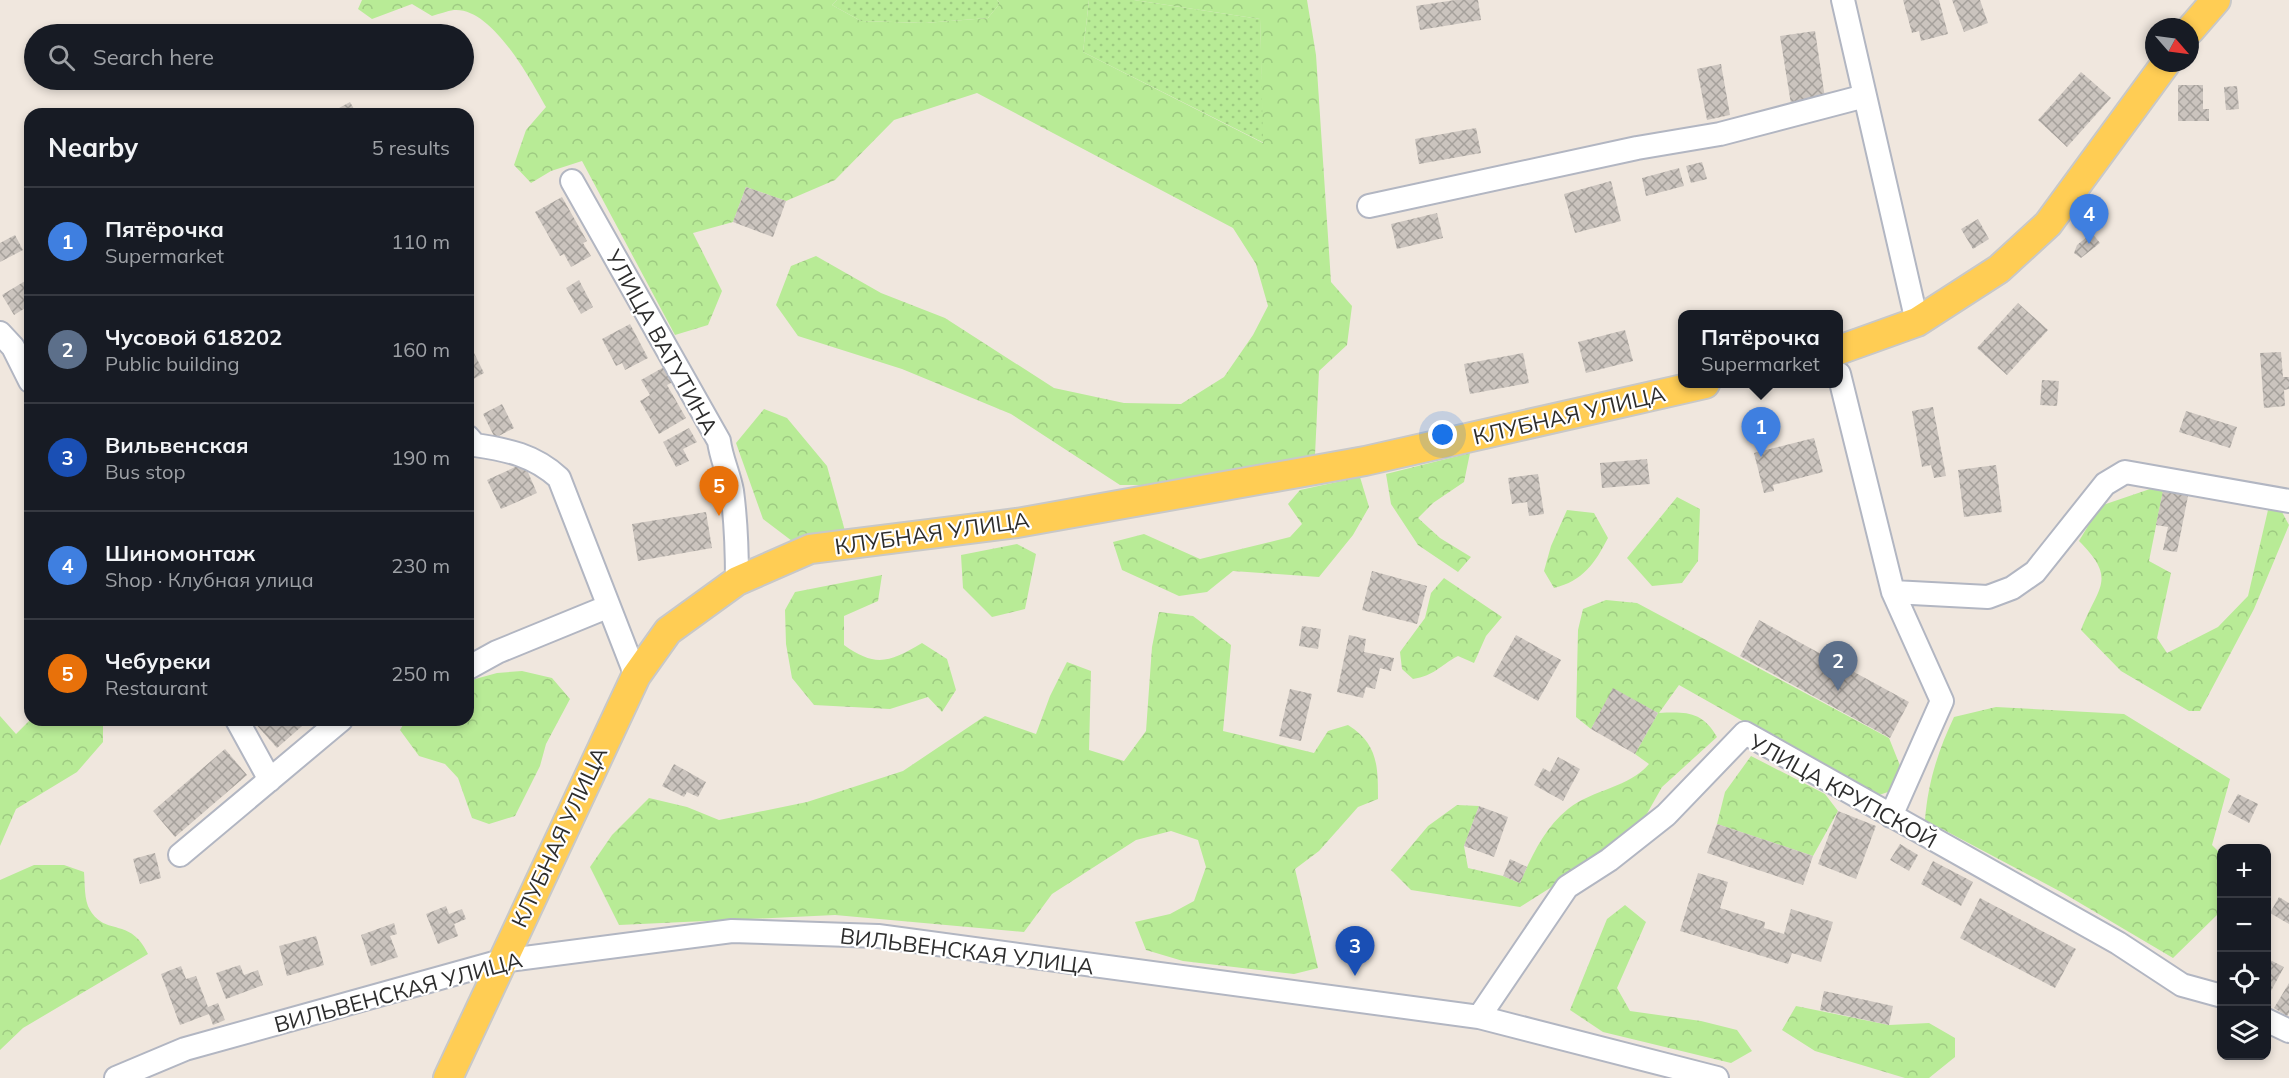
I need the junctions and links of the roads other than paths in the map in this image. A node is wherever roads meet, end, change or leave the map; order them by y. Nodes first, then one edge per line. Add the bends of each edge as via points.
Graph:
1 (1843, 0) edge
2 (2216, 0) edge
3 (2199, 20) edge
4 (2159, 72) edge
5 (1865, 96) junction
6 (572, 181) dead end
7 (1369, 206) dead end
8 (1917, 322) junction
9 (0, 333) edge
10 (1843, 349) edge
11 (24, 369) edge
12 (1687, 388) edge
13 (1842, 388) edge
14 (474, 444) edge
15 (2289, 501) edge
16 (737, 581) junction
17 (1893, 592) junction
18 (607, 607) junction
19 (474, 665) edge
20 (636, 676) junction
21 (240, 726) edge
22 (334, 726) edge
23 (270, 780) junction
24 (1891, 816) junction
25 (180, 855) dead end
26 (501, 961) junction
27 (2217, 995) edge
28 (1479, 1017) junction
29 (2271, 1023) edge
30 (2289, 1032) edge
31 (116, 1078) edge
32 (447, 1078) edge
33 (1718, 1078) edge

1 - 5 street
2 - 3 main road
4 - 8 main road via 2048,224 1999,269
5 - 7 street via 1720,135 1637,148
5 - 8 street
6 - 16 street, УЛИЦА ВАТУТИНА via 718,441 731,490
8 - 10 main road
9 - 11 street via 13,347
12 - 16 main road, КЛУБНАЯ УЛИЦА via 1365,461 1017,523 810,549
13 - 17 street
14 - 18 street via 528,457 559,478
15 - 17 street via 2125,472 2105,484 2035,572 2012,588 1988,597
16 - 20 main road, КЛУБНАЯ УЛИЦА via 668,631
17 - 24 street via 1942,701
18 - 19 street
18 - 20 street
20 - 26 main road, КЛУБНАЯ УЛИЦА
21 - 23 street
22 - 23 street
23 - 25 street
24 - 27 street, УЛИЦА КРУПСКОЙ via 2118,943 2182,986
24 - 28 street, УЛИЦА КРУПСКОЙ via 1745,733 1666,815 1567,887
26 - 28 street, ВИЛЬВЕНСКАЯ УЛИЦА via 732,931 878,936
26 - 31 street, ВИЛЬВЕНСКАЯ УЛИЦА via 185,1049
26 - 32 main road, КЛУБНАЯ УЛИЦА
28 - 33 street, ВИЛЬВЕНСКАЯ УЛИЦА
29 - 30 street

